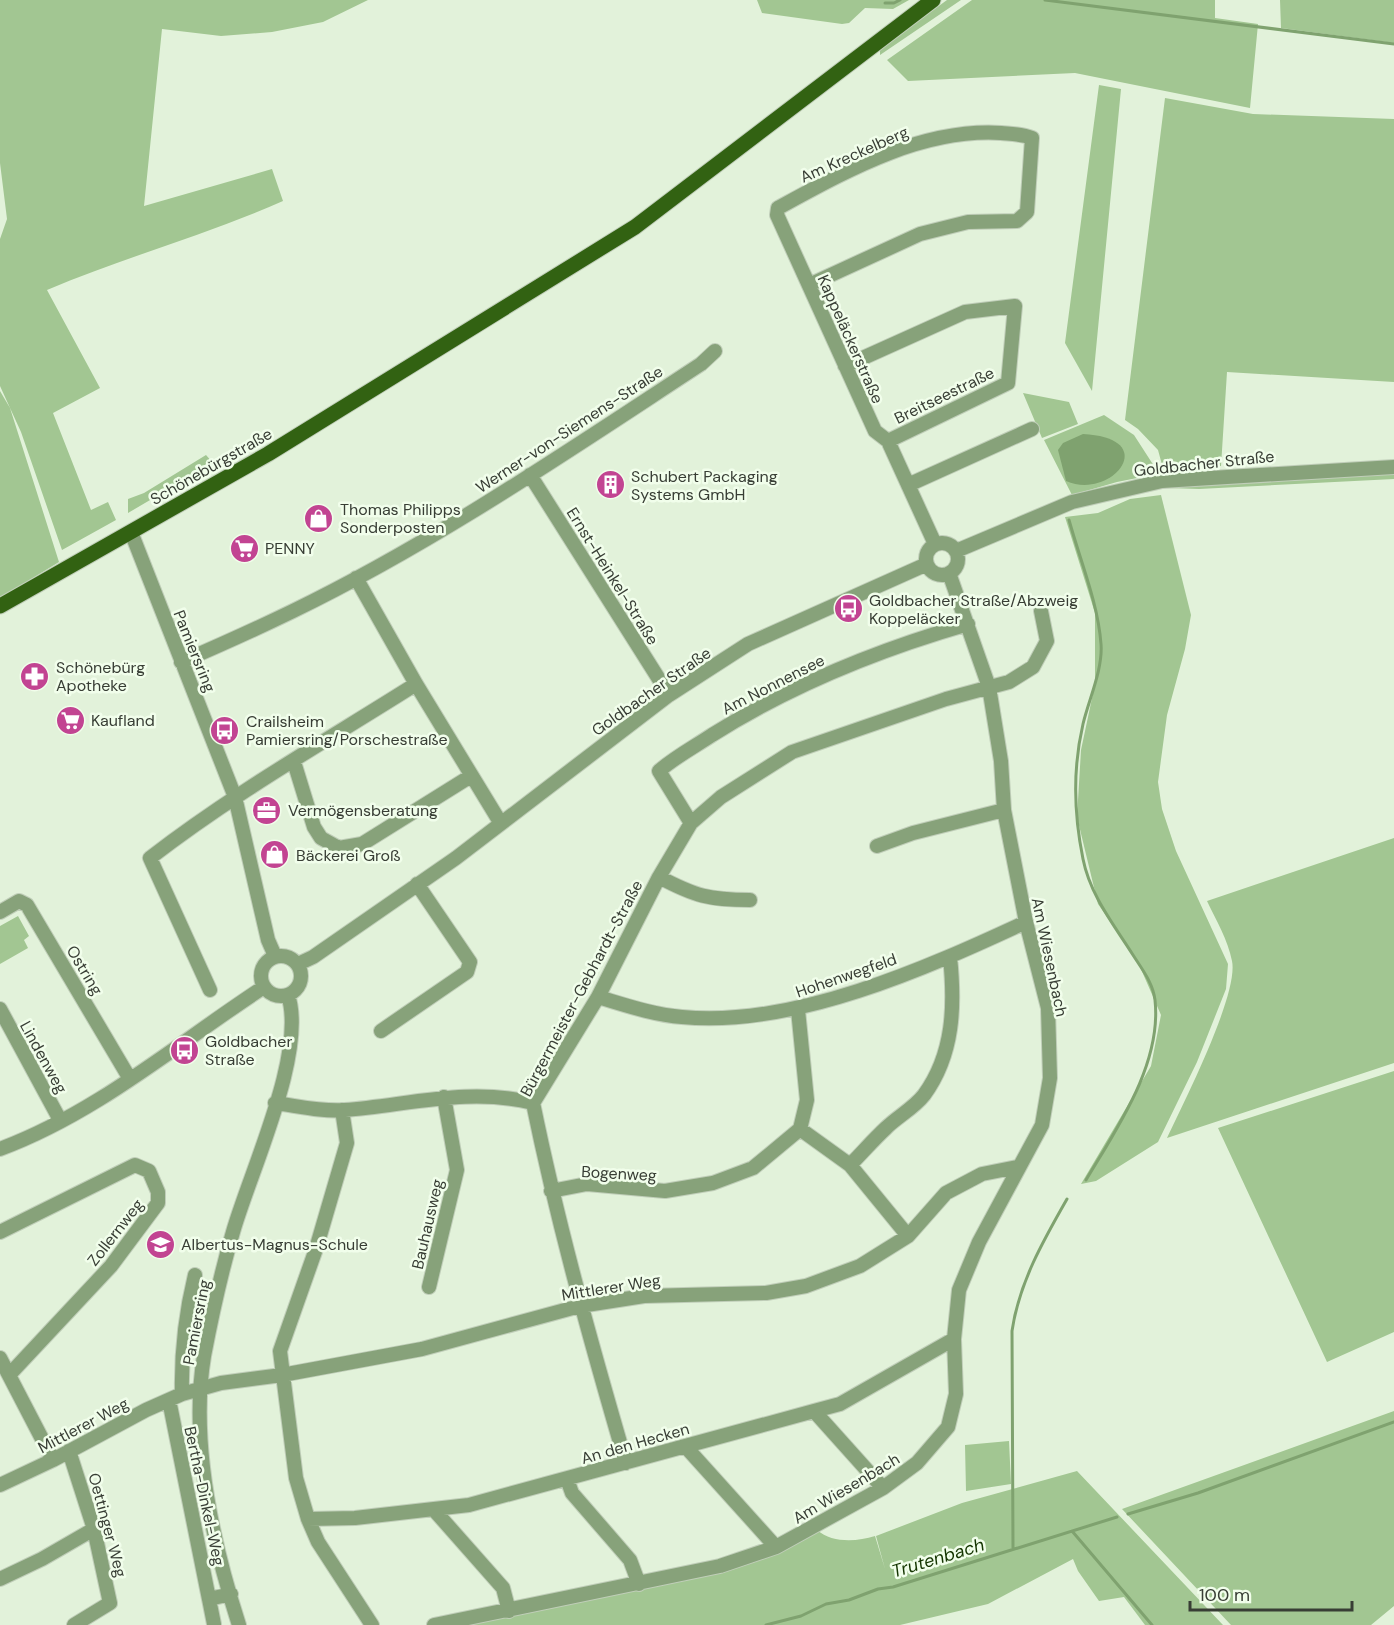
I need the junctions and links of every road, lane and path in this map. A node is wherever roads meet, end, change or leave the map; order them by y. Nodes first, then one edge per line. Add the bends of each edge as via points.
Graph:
1 (933, 0) edge
2 (778, 208) joint
3 (809, 285) junction
4 (715, 351) dead end
5 (845, 366) junction
6 (1032, 429) dead end
7 (888, 441) junction
8 (1394, 467) edge
9 (530, 475) junction
10 (908, 484) junction
11 (131, 532) junction
12 (935, 544) junction
13 (956, 551) junction
14 (927, 564) junction
15 (949, 573) junction
16 (356, 578) junction
17 (0, 606) edge
18 (1041, 611) dead end
19 (968, 624) junction
20 (181, 662) junction
21 (416, 684) junction
22 (989, 687) junction
23 (669, 695) junction
24 (294, 762) junction
25 (471, 776) junction
26 (235, 797) junction
27 (1004, 810) junction
28 (500, 822) junction
29 (691, 822) junction
30 (877, 846) dead end
31 (659, 877) junction
32 (417, 884) junction
33 (750, 900) dead end
34 (0, 912) edge
35 (1026, 922) junction
36 (275, 956) junction
37 (950, 957) junction
38 (298, 964) junction
39 (264, 987) junction
40 (210, 990) dead end
41 (288, 995) junction
42 (598, 997) junction
43 (0, 1009) edge
44 (798, 1010) junction
45 (381, 1031) dead end
46 (130, 1079) junction
47 (444, 1097) junction
48 (275, 1103) junction
49 (533, 1103) junction
50 (342, 1110) junction
51 (60, 1120) junction
52 (800, 1129) junction
53 (0, 1149) edge
54 (850, 1165) junction
55 (1017, 1167) junction
56 (551, 1191) junction
57 (0, 1232) edge
58 (908, 1236) junction
59 (195, 1275) dead end
60 (429, 1287) dead end
61 (580, 1306) junction
62 (954, 1339) junction
63 (0, 1358) edge
64 (10, 1374) junction
65 (282, 1375) junction
66 (201, 1388) junction
67 (182, 1394) junction
68 (169, 1400) junction
69 (814, 1411) junction
70 (685, 1446) junction
71 (69, 1451) junction
72 (53, 1460) junction
73 (626, 1462) junction
74 (567, 1479) junction
75 (0, 1485) edge
76 (883, 1488) junction
77 (435, 1511) junction
78 (308, 1519) junction
79 (94, 1529) junction
80 (776, 1547) junction
81 (0, 1579) edge
82 (639, 1584) junction
83 (231, 1594) junction
84 (209, 1599) junction
85 (509, 1611) junction
86 (214, 1624) edge
87 (74, 1625) edge
88 (239, 1625) edge
89 (372, 1625) edge
90 (434, 1625) edge

1 - 11 main road, Schönebürgstraße via 635,227 268,454
2 - 3 street, Kappeläckerstraße via 777,215
2 - 3 street, Am Kreckelberg via 890,153 928,139 981,132 1032,138 1027,212 1017,221 968,222 920,234
3 - 5 street, Kappeläckerstraße
4 - 9 street, Werner-von-Siemens-Straße via 701,364
5 - 7 street, Kappeläckerstraße via 875,431
5 - 7 street, Breitseestraße via 965,312 1015,306 1008,383
6 - 10 street
7 - 10 street, Kappeläckerstraße
8 - 13 street, Goldbacher Straße via 1161,481 1072,502
9 - 16 street, Werner-von-Siemens-Straße
9 - 23 street, Ernst-Heinkel-Straße
10 - 12 street, Kappeläckerstraße
11 - 17 main road, Schönebürgstraße
11 - 20 street, Pamiersring
12 - 13 street via 949,544
12 - 14 street via 926,554
13 - 15 street via 958,561
14 - 15 street via 937,574
14 - 23 street, Goldbacher Straße via 748,644
15 - 19 street, Am Wiesenbach
16 - 20 street, Werner-von-Siemens-Straße
16 - 21 street
18 - 22 street via 1047,641 1033,667 1009,682
19 - 22 street, Am Wiesenbach
19 - 29 street, Am Nonnensee via 911,640 838,669 747,713 672,760 659,771
20 - 26 street, Pamiersring
21 - 24 street
21 - 25 street
22 - 27 street, Am Wiesenbach via 1001,760
22 - 29 street, Bürgermeister-Gebhardt-Straße via 792,752 721,797
23 - 28 street, Goldbacher Straße
24 - 25 street via 314,827 321,838 339,848 362,844
24 - 26 street
25 - 28 street
26 - 36 street, Pamiersring
26 - 40 street via 150,858
27 - 30 street via 922,830
27 - 35 street, Am Wiesenbach
28 - 32 street, Goldbacher Straße
29 - 31 street, Bürgermeister-Gebhardt-Straße
31 - 33 street, Bürgermeister-Gebhardt-Straße via 689,893 714,900
31 - 42 street, Bürgermeister-Gebhardt-Straße
32 - 38 street, Goldbacher Straße
32 - 45 street via 470,962 467,972
34 - 46 street, Ostring via 20,901 27,905
35 - 37 street, Hohenwegfeld
35 - 55 street, Am Wiesenbach via 1047,1008 1050,1078 1042,1125
36 - 38 street via 291,958
36 - 39 street via 261,973
37 - 44 street, Hohenwegfeld
37 - 54 street via 954,990 951,1032 940,1067 923,1096
38 - 41 street via 302,979
39 - 41 street via 274,996
39 - 46 street
41 - 48 street, Pamiersring via 293,1012 292,1038 288,1066
42 - 44 street, Hohenwegfeld via 682,1017
42 - 49 street, Bürgermeister-Gebhardt-Straße
43 - 51 street, Lindenweg
44 - 52 street via 807,1100
46 - 51 street
47 - 49 street via 504,1096
47 - 50 street
47 - 60 street, Bauhausweg via 457,1170
48 - 50 street
48 - 66 street, Pamiersring via 227,1254
49 - 56 street, Bürgermeister-Gebhardt-Straße
50 - 65 street via 347,1143 280,1352
51 - 53 street
52 - 54 street
52 - 56 street, Bogenweg via 753,1168 713,1183 665,1191 587,1184
54 - 58 street
55 - 58 street, Mittlerer Weg via 982,1174 946,1193
55 - 62 street, Am Wiesenbach via 959,1290
56 - 61 street, Bürgermeister-Gebhardt-Straße
57 - 64 street, Zollernweg via 135,1165 149,1171 158,1192 158,1203 111,1266
58 - 61 street, Mittlerer Weg via 860,1266 806,1286 766,1293 644,1296
59 - 67 street via 185,1316
61 - 65 street, Mittlerer Weg via 422,1349
61 - 73 street, Bürgermeister-Gebhardt-Straße
62 - 69 street, An den Hecken via 840,1404
62 - 76 street, Am Wiesenbach via 956,1394 948,1427 917,1464
63 - 64 street
64 - 72 street
65 - 66 street, Mittlerer Weg
65 - 78 street via 296,1478
66 - 67 street, Mittlerer Weg
66 - 83 street, Pamiersring via 201,1442 207,1484
67 - 68 street, Mittlerer Weg
68 - 71 street, Mittlerer Weg
68 - 84 street, Bertha-Dinkel-Weg
69 - 70 street, An den Hecken
69 - 76 street
70 - 73 street, An den Hecken
70 - 80 street
71 - 72 street, Mittlerer Weg
71 - 79 street, Oettinger Weg
72 - 75 street, Mittlerer Weg
73 - 74 street, An den Hecken
74 - 77 street, An den Hecken
74 - 82 street via 572,1493 630,1560
76 - 80 street, Am Wiesenbach
77 - 78 street, An den Hecken
77 - 85 street via 503,1588
78 - 89 street via 318,1542
79 - 81 street
79 - 87 street, Oettinger Weg via 110,1603
80 - 82 street, Am Wiesenbach via 720,1566
82 - 85 street, Am Wiesenbach
83 - 84 street
83 - 88 street, Pamiersring
84 - 86 street, Bertha-Dinkel-Weg
85 - 90 street, Am Wiesenbach

